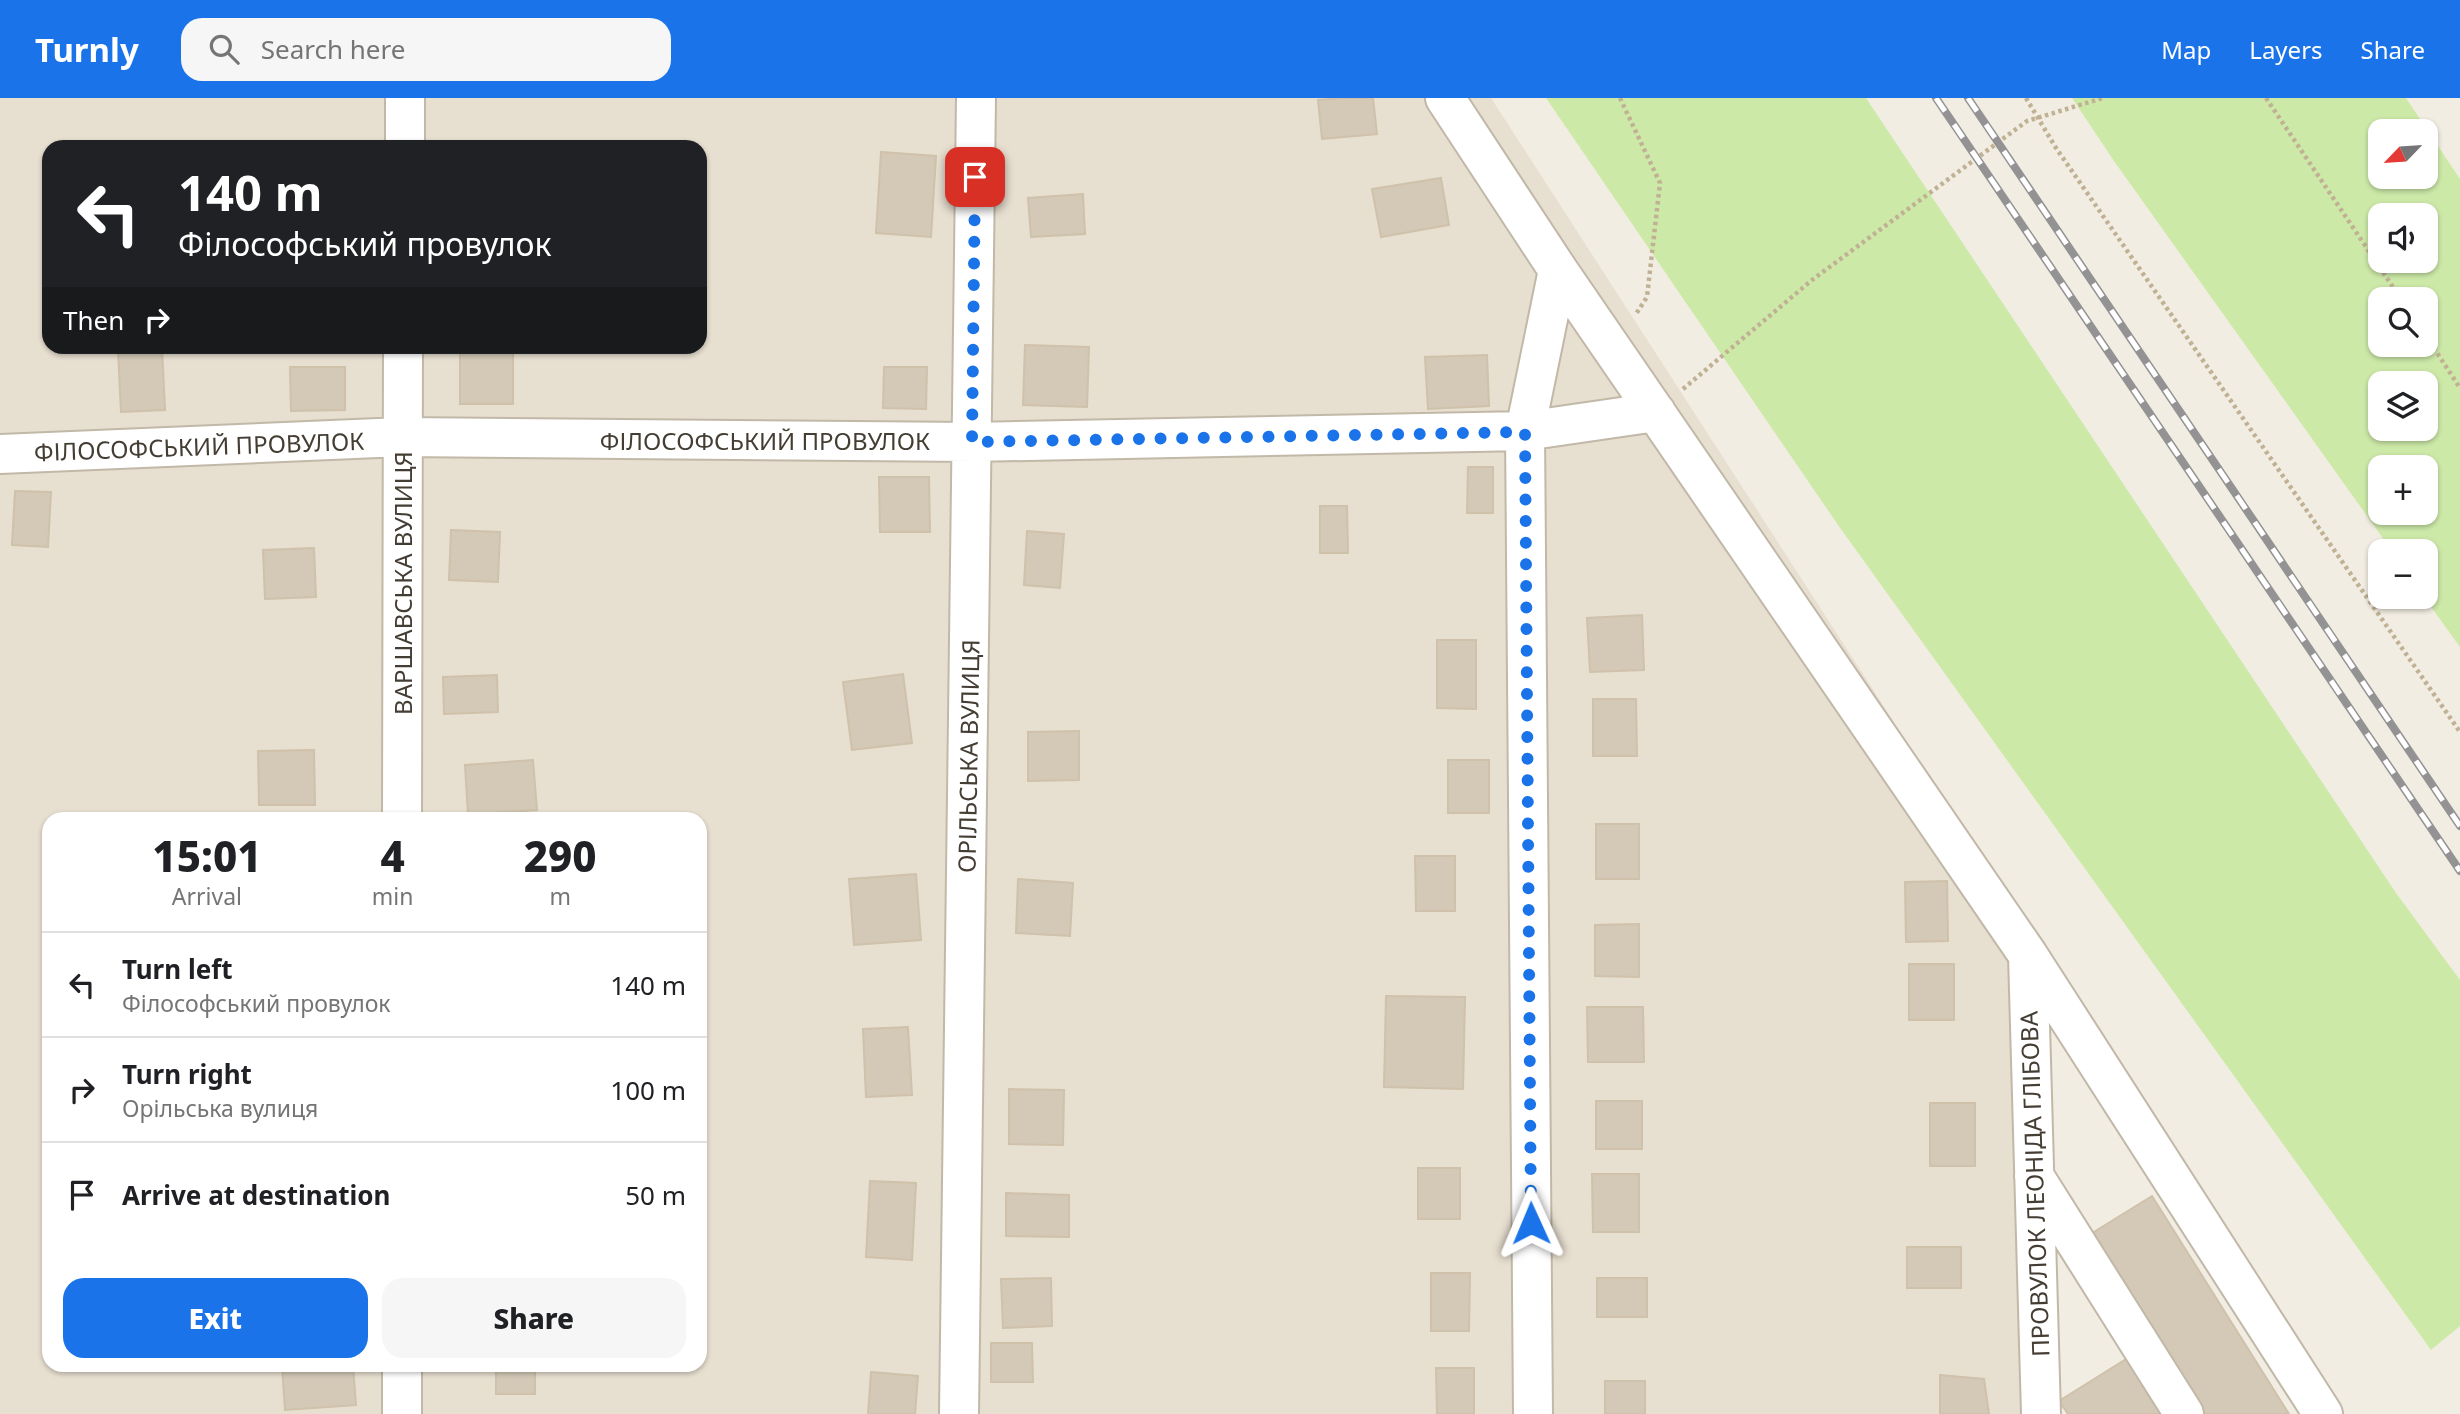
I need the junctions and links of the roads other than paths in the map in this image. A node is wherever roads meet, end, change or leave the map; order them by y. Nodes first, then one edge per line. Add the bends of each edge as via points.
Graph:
1 (405, 98) edge
2 (976, 98) edge
3 (1445, 98) edge
4 (405, 140) edge
5 (1558, 270) junction
6 (403, 354) edge
7 (1656, 412) junction
8 (1525, 432) junction
9 (402, 437) junction
10 (972, 442) junction
11 (0, 454) edge
12 (402, 812) edge
13 (2028, 955) junction
14 (2034, 1175) junction
15 (402, 1372) edge
16 (2044, 1408) edge
17 (402, 1414) edge
18 (959, 1414) edge
19 (1533, 1414) edge
20 (2184, 1414) edge
21 (2323, 1414) edge

1 - 4 street
2 - 10 street, ОРІЛЬСЬКА ВУЛИЦЯ
3 - 5 street
5 - 7 street
5 - 8 street
6 - 9 street, ВАРШАВСЬКА ВУЛИЦЯ
7 - 8 street, ФІЛОСОФСЬКИЙ ПРОВУЛОК
7 - 13 street
8 - 10 street, ФІЛОСОФСЬКИЙ ПРОВУЛОК
8 - 19 street
9 - 10 street, ФІЛОСОФСЬКИЙ ПРОВУЛОК
9 - 11 street, ФІЛОСОФСЬКИЙ ПРОВУЛОК
9 - 12 street, ВАРШАВСЬКА ВУЛИЦЯ
10 - 18 street, ОРІЛЬСЬКА ВУЛИЦЯ
13 - 14 street, ПРОВУЛОК ЛЕОНІДА ГЛІБОВА
13 - 21 street
14 - 16 street, ПРОВУЛОК ЛЕОНІДА ГЛІБОВА
14 - 20 street
15 - 17 street

